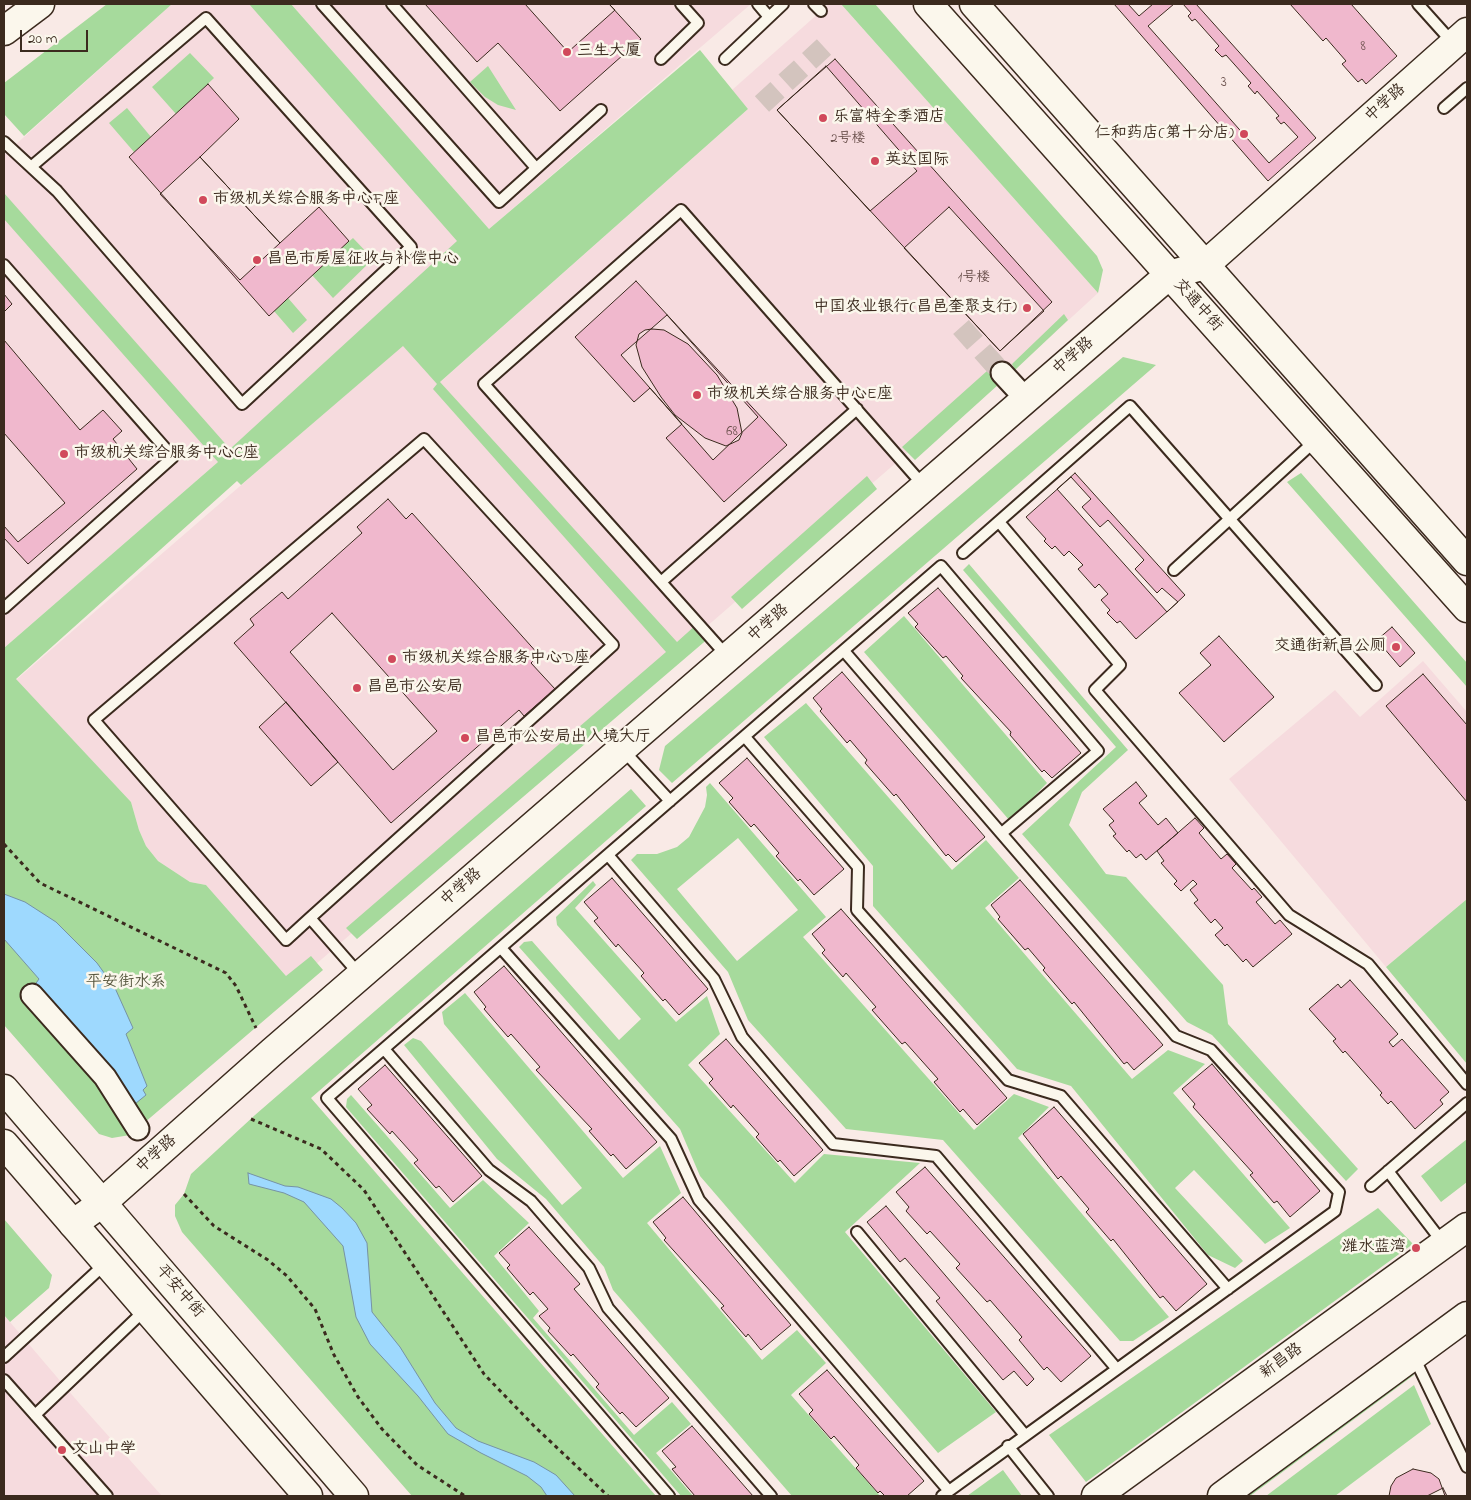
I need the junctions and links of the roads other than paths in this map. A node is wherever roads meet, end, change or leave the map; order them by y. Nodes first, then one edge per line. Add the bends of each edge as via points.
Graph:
1 (40, 4) edge
2 (322, 4) edge
3 (392, 4) edge
4 (681, 4) edge
5 (758, 4) edge
6 (783, 4) edge
7 (928, 4) edge
8 (974, 4) edge
9 (1418, 4) edge
10 (769, 17) junction
11 (4, 31) edge
12 (1460, 38) edge
13 (660, 59) dead end
14 (725, 59) dead end
15 (1467, 88) edge
16 (1444, 108) dead end
17 (601, 110) dead end
18 (4, 142) edge
19 (32, 166) junction
20 (536, 168) junction
21 (4, 265) edge
22 (1205, 265) junction
23 (1169, 275) junction
24 (1002, 373) tunnel mouth
25 (1026, 399) junction
26 (857, 409) junction
27 (1317, 439) junction
28 (925, 487) junction
29 (1229, 520) junction
30 (999, 522) junction
31 (963, 553) dead end
32 (1467, 561) edge
33 (1174, 570) dead end
34 (661, 582) junction
35 (4, 608) edge
36 (1467, 608) edge
37 (844, 650) junction
38 (729, 658) junction
39 (1376, 685) dead end
40 (745, 736) junction
41 (623, 750) junction
42 (670, 801) junction
43 (1003, 832) junction
44 (608, 855) junction
45 (310, 918) junction
46 (501, 948) junction
47 (361, 976) junction
48 (32, 995) dead end
49 (384, 1049) junction
50 (1467, 1084) edge
51 (4, 1089) edge
52 (1467, 1103) edge
53 (138, 1129) dead end
54 (4, 1144) edge
55 (1388, 1171) junction
56 (1371, 1186) dead end
57 (102, 1203) junction
58 (73, 1224) junction
59 (1467, 1227) edge
60 (857, 1232) dead end
61 (1444, 1244) junction
62 (107, 1263) junction
63 (1228, 1288) junction
64 (146, 1309) junction
65 (1467, 1316) edge
66 (1414, 1356) junction
67 (4, 1357) edge
68 (1116, 1368) junction
69 (4, 1380) edge
70 (35, 1415) junction
71 (1024, 1434) junction
72 (1008, 1446) junction
73 (1467, 1466) edge
74 (945, 1494) edge
75 (107, 1496) edge
76 (308, 1496) edge
77 (354, 1496) edge
78 (669, 1496) edge
79 (771, 1496) edge
80 (1048, 1496) edge
81 (1096, 1496) edge
82 (1222, 1496) edge

1 - 11 main road
2 - 20 lane via 499,202
3 - 20 lane
4 - 13 lane via 698,23
5 - 10 lane
6 - 10 lane
7 - 23 main road, 交通中街
8 - 22 main road, 交通中街
9 - 12 lane
10 - 14 lane
12 - 22 main road, 中学路
15 - 16 lane
17 - 20 lane
18 - 19 lane
19 - 19 lane via 242,404 411,247 206,18
21 - 35 lane via 173,457
22 - 23 main road, 中学路
22 - 32 main road, 交通中街
23 - 25 main road, 中学路
23 - 27 main road, 交通中街
24 - 25 street
25 - 28 main road, 中学路
26 - 28 lane
26 - 34 lane
26 - 34 lane via 681,210 510,359 484,384
27 - 29 lane
27 - 36 main road, 交通中街
28 - 38 main road, 中学路
29 - 30 lane via 1130,406
29 - 33 lane
29 - 39 lane
30 - 31 lane
30 - 50 lane via 1120,665 1095,690 1289,915 1368,964
34 - 38 lane
37 - 40 lane
37 - 43 lane
37 - 43 lane via 940,566 1098,751
38 - 41 main road, 中学路
40 - 42 lane
40 - 63 lane via 858,867 857,910 1008,1080 1061,1096
41 - 42 lane
41 - 47 main road, 中学路
42 - 44 lane
43 - 63 lane via 1176,1036 1210,1050 1339,1192 1334,1211
44 - 46 lane
44 - 68 lane via 714,979 742,1037 833,1144 936,1156
45 - 45 lane via 613,645 424,439 94,720 286,940
45 - 47 lane
46 - 49 lane
46 - 74 lane via 671,1139 699,1200
47 - 57 main road, 中学路
48 - 53 street via 105,1077
49 - 78 lane via 327,1098
49 - 79 lane via 489,1170 531,1201 589,1268 608,1308
51 - 57 main road, 平安中街
52 - 55 lane
54 - 58 main road
55 - 56 lane
55 - 61 lane
57 - 58 main road, 中学路
57 - 77 main road, 平安中街
58 - 62 main road
59 - 61 main road, 新昌路
60 - 71 lane
61 - 81 main road, 新昌路
62 - 64 main road
62 - 67 lane
63 - 68 lane
64 - 70 lane
64 - 76 main road
65 - 66 main road
66 - 73 lane
66 - 82 main road
68 - 71 lane
69 - 70 lane
70 - 75 lane
71 - 72 lane
72 - 74 lane
72 - 80 lane

